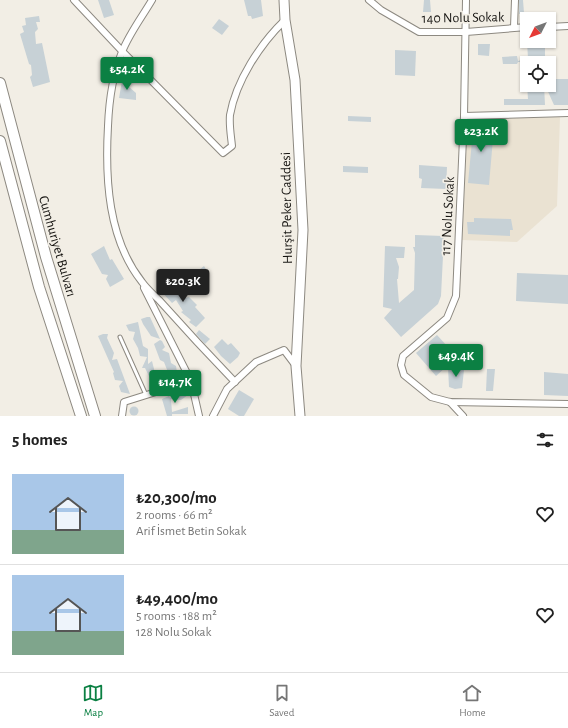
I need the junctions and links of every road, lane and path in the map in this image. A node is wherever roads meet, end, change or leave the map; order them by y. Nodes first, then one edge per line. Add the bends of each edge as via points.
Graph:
1 (152, 0) edge
2 (284, 0) edge
3 (369, 0) edge
4 (466, 0) edge
5 (515, 0) edge
6 (77, 1) edge
7 (284, 20) junction
8 (568, 26) edge
9 (514, 27) junction
10 (520, 27) edge
11 (556, 27) edge
12 (466, 32) junction
13 (122, 51) junction
14 (0, 83) edge
15 (568, 113) edge
16 (464, 116) junction
17 (0, 141) edge
18 (142, 282) junction
19 (120, 337) dead end
20 (296, 366) junction
21 (191, 381) junction
22 (235, 382) junction
23 (146, 395) junction
24 (450, 402) junction
25 (568, 404) edge
26 (81, 416) edge
27 (95, 416) edge
28 (122, 416) edge
29 (198, 416) edge
30 (213, 416) edge
31 (300, 416) edge
32 (463, 416) edge

1 - 13 street
2 - 7 street, Hurşit Peker Caddesi
3 - 12 street, 140 Nolu Sokak via 419,32
4 - 12 street, 117 Nolu Sokak
5 - 9 street
6 - 13 street
7 - 13 street via 268,36 237,88 230,116 232,146 223,153
7 - 20 street, Hurşit Peker Caddesi via 295,80 303,230
8 - 11 street
9 - 10 street, 140 Nolu Sokak
9 - 12 street, 140 Nolu Sokak
12 - 16 street, 117 Nolu Sokak
13 - 18 street via 110,100 106,174 117,232
14 - 27 main road, Cumhuriyet Bulvarı via 46,257
15 - 16 street
16 - 24 street, 117 Nolu Sokak via 456,296 446,318 403,356 400,365 404,375 431,397
17 - 26 main road, Cumhuriyet Bulvarı via 39,287
18 - 21 street
18 - 22 street
19 - 23 lane
20 - 22 street via 284,350 256,362
20 - 31 street, Hurşit Peker Caddesi
21 - 23 street
21 - 29 street
22 - 30 street via 227,389
23 - 28 street via 124,402
24 - 25 street
24 - 32 street

